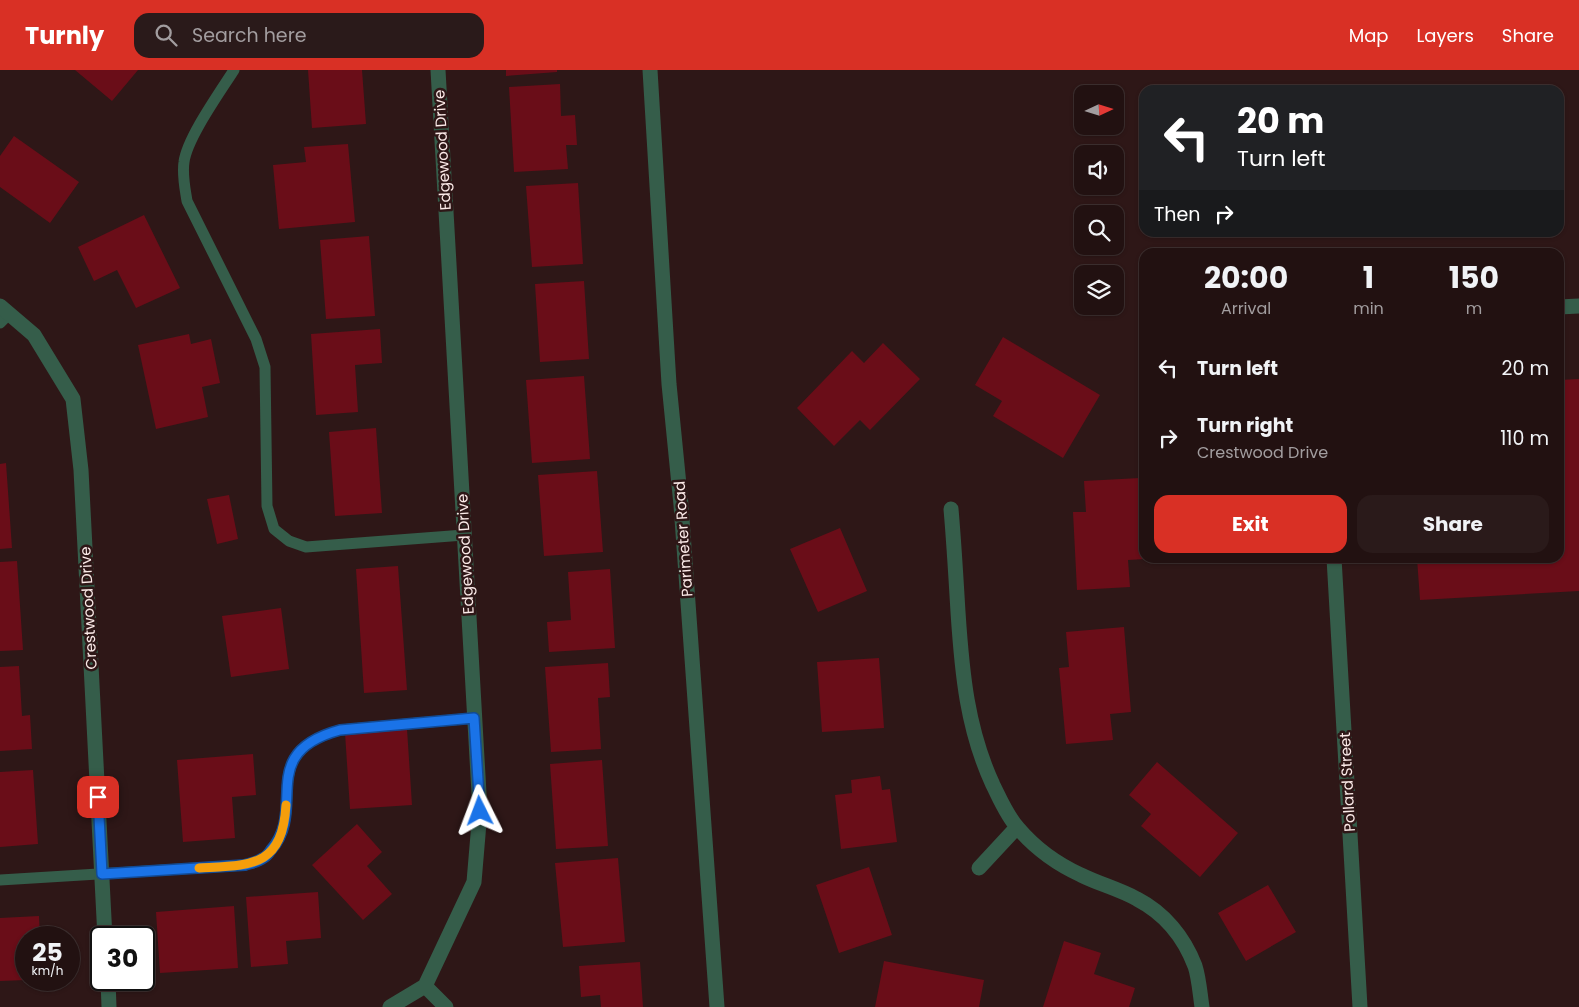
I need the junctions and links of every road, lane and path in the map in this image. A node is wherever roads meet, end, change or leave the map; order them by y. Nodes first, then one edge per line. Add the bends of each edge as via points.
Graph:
1 (234, 70) edge
2 (438, 70) edge
3 (650, 70) edge
4 (1579, 306) edge
5 (1564, 307) edge
6 (3, 314) edge
7 (952, 509) dead end
8 (464, 535) junction
9 (1334, 563) edge
10 (474, 718) junction
11 (1016, 827) junction
12 (979, 868) dead end
13 (102, 874) junction
14 (0, 880) edge
15 (104, 926) edge
16 (425, 986) junction
17 (108, 991) edge
18 (109, 1007) edge
19 (390, 1007) edge
20 (446, 1007) edge
21 (717, 1007) edge
22 (1202, 1007) edge
23 (1360, 1007) edge

1 - 8 lane via 192,138 184,160 183,180 187,201 256,339 265,367 267,506 274,529 289,541 306,547
2 - 8 street, Edgewood Drive
3 - 21 street, Parimeter Road via 669,384 681,505
4 - 5 street
6 - 13 street, Crestwood Drive via 34,335 73,399 82,480
7 - 11 street via 966,699 986,769
8 - 10 street, Edgewood Drive
9 - 23 street, Pollard Street
10 - 13 lane via 340,730 322,735 293,758 279,842 264,858 245,865
10 - 16 street, Edgewood Drive via 480,811 474,882
11 - 12 street
11 - 22 street via 1056,862 1081,876 1136,898 1172,926 1185,944 1195,967
13 - 14 lane
13 - 15 street, Crestwood Drive
16 - 19 street
16 - 20 street
17 - 18 street

